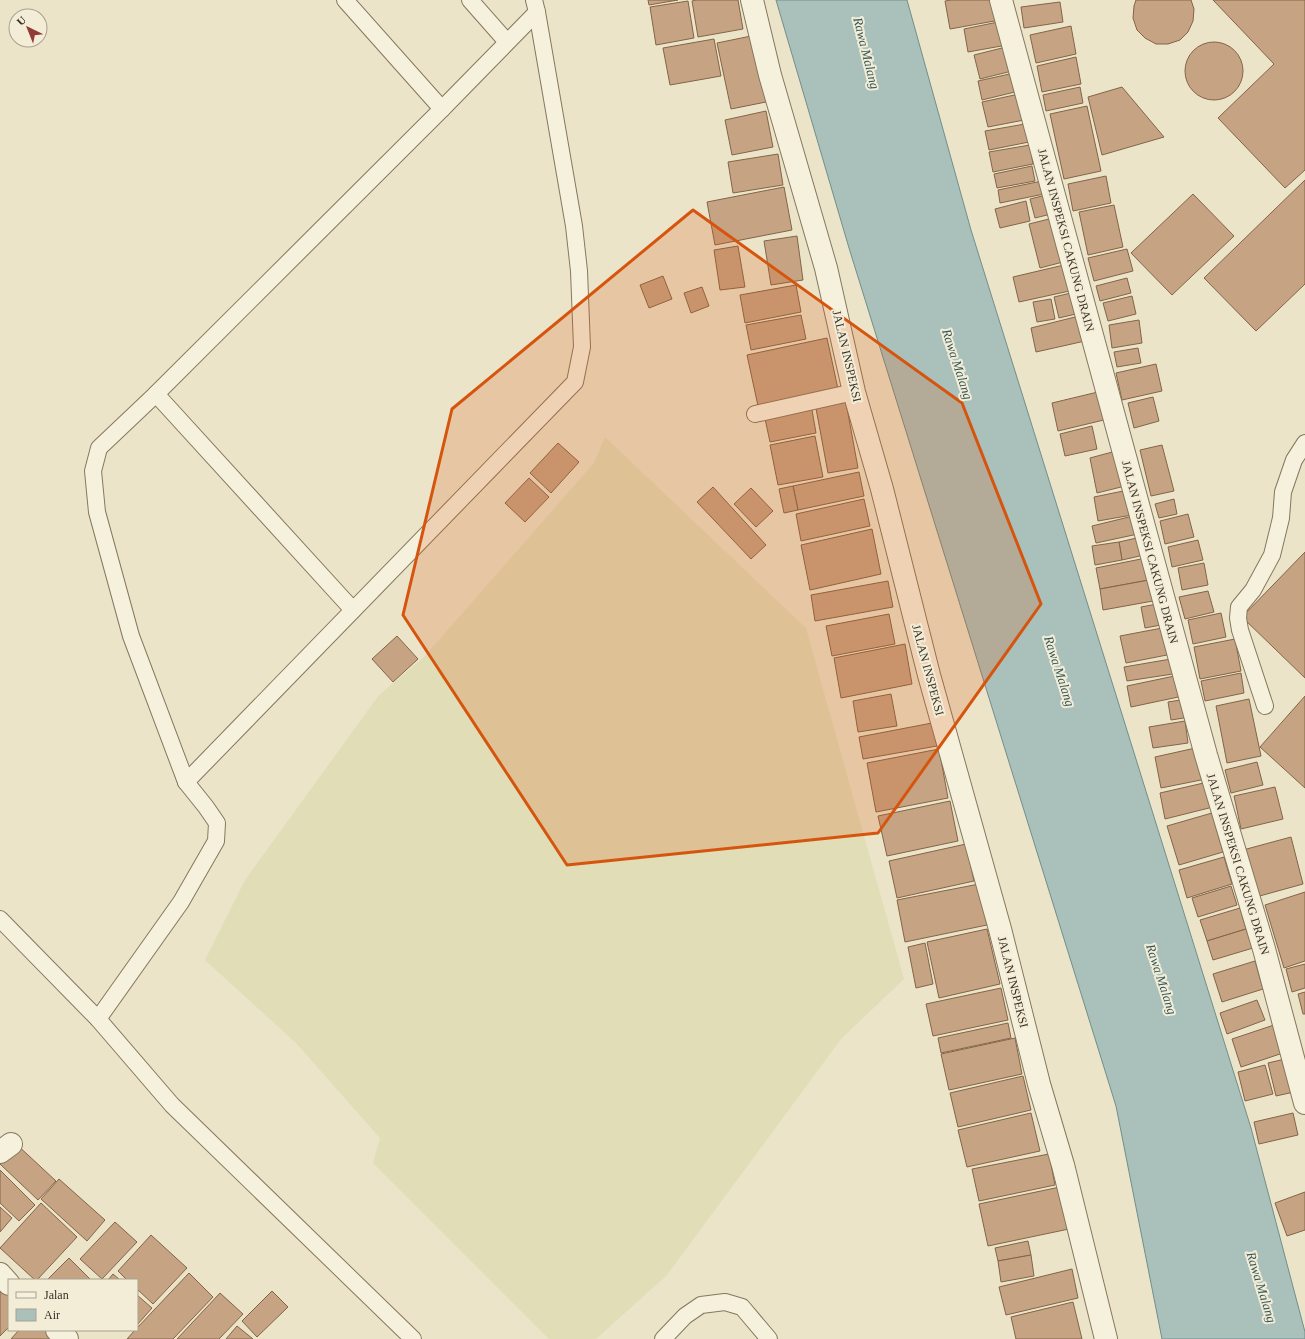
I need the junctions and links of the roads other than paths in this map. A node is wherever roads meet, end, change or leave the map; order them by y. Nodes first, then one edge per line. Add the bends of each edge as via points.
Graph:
1 (345, 0) edge
2 (470, 0) edge
3 (752, 0) edge
4 (1001, 0) edge
5 (536, 6) edge
6 (507, 42) junction
7 (442, 109) junction
8 (854, 392) junction
9 (156, 394) junction
10 (755, 414) dead end
11 (1305, 444) edge
12 (353, 610) junction
13 (1265, 706) dead end
14 (186, 782) junction
15 (0, 918) edge
16 (98, 1018) junction
17 (1305, 1103) edge
18 (0, 1274) edge
19 (8, 1283) edge
20 (58, 1331) edge
21 (67, 1339) edge
22 (413, 1339) edge
23 (663, 1339) edge
24 (769, 1339) edge
25 (1106, 1339) edge

1 - 7 lane
2 - 6 lane
3 - 8 street, JALAN INSPEKSI via 770,75 826,268
4 - 17 street, JALAN INSPEKSI CAKUNG DRAIN via 1183,673 1264,949
5 - 6 lane
5 - 12 lane via 576,241 582,347 575,382
6 - 7 lane
7 - 9 lane
8 - 10 lane
8 - 25 street, JALAN INSPEKSI via 1000,929 1039,1084 1063,1165
9 - 12 lane
9 - 14 lane via 99,448 93,471 97,512 131,636
11 - 13 lane via 1294,460 1283,492 1281,518 1272,555 1253,590 1239,607 1240,630
12 - 14 lane
14 - 16 lane via 217,823 216,841 181,902
15 - 16 lane
16 - 22 lane via 172,1105
18 - 19 street
20 - 21 street
23 - 24 lane via 685,1316 701,1305 724,1302 742,1307

